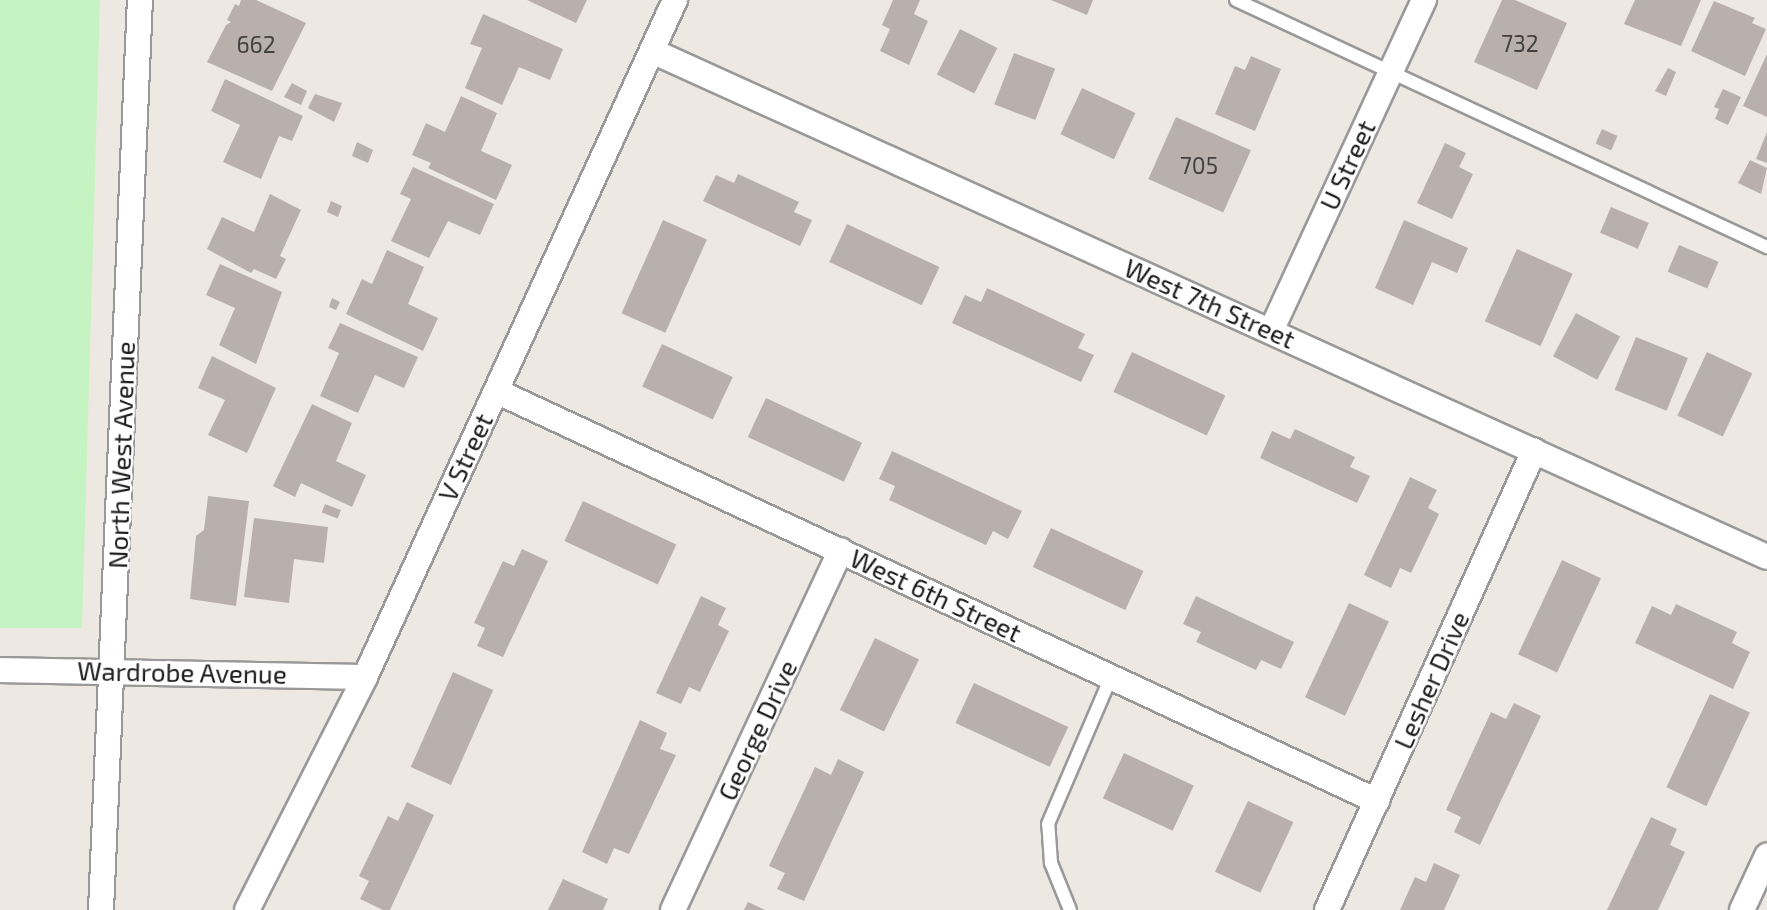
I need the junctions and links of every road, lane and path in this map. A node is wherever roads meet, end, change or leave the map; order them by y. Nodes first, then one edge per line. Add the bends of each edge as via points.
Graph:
1 (140, 0) edge
2 (675, 0) edge
3 (1236, 0) edge
4 (1424, 0) edge
5 (652, 51) junction
6 (1391, 72) junction
7 (1767, 247) edge
8 (1271, 331) junction
9 (496, 391) junction
10 (1534, 451) junction
11 (841, 550) junction
12 (1767, 557) edge
13 (112, 669) junction
14 (0, 670) edge
15 (365, 677) junction
16 (1111, 677) junction
17 (1377, 801) junction
18 (1767, 856) edge
19 (101, 910) edge
20 (247, 910) edge
21 (673, 910) edge
22 (1070, 910) edge
23 (1327, 910) edge
24 (1742, 910) edge

1 - 13 street, North West Avenue
2 - 5 street, V Street
3 - 6 lane
4 - 6 street, U Street
5 - 8 street, West 7th Street
5 - 9 street, V Street
6 - 7 lane
6 - 8 street, U Street
8 - 10 street, West 7th Street
9 - 11 street, West 6th Street
9 - 15 street, V Street
10 - 12 street, West 7th Street
10 - 17 street, Lesher Drive
11 - 16 street, West 6th Street
11 - 21 street, George Drive
13 - 14 street, Wardrobe Avenue
13 - 15 street, Wardrobe Avenue
13 - 19 street, North West Avenue
15 - 20 street, V Street
16 - 17 street, West 6th Street
16 - 22 lane via 1048,824 1051,863
17 - 23 street, Lesher Drive
18 - 24 street

